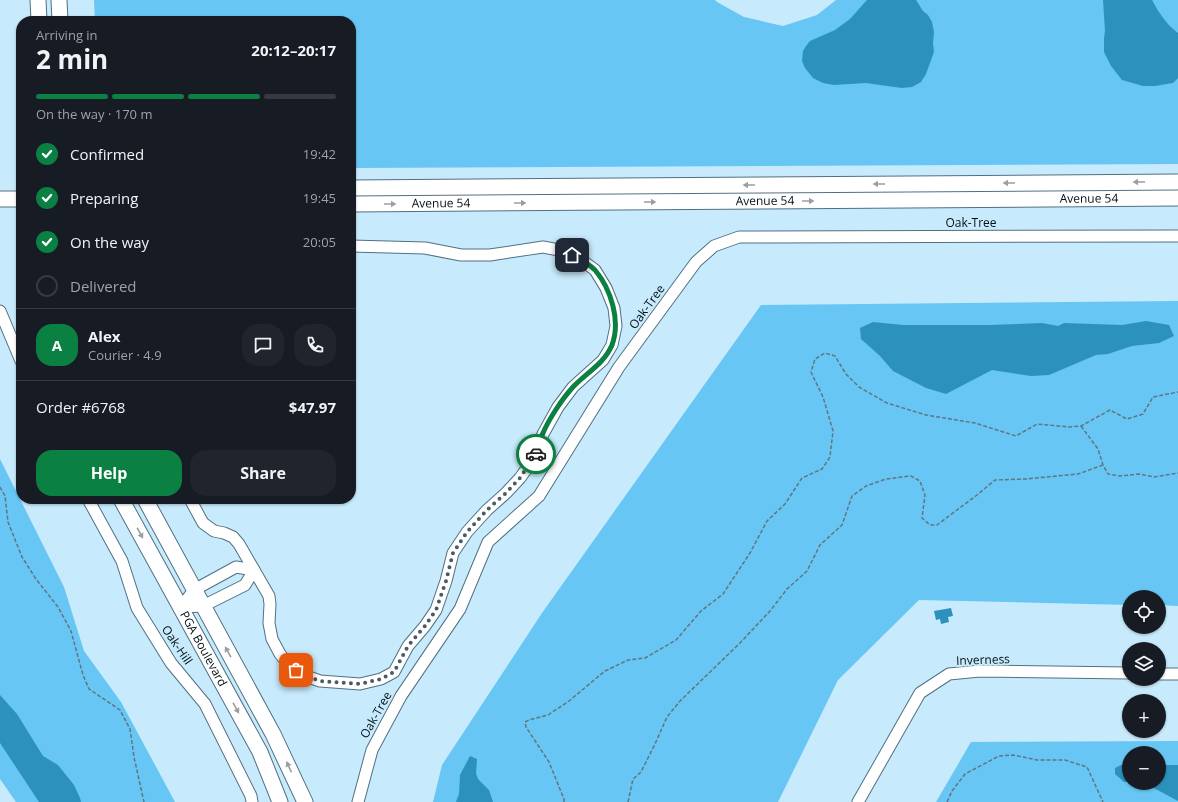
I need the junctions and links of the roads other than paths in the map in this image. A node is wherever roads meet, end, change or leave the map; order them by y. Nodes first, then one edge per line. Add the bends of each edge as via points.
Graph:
1 (38, 0) edge
2 (60, 0) edge
3 (39, 16) edge
4 (60, 16) edge
5 (1178, 182) edge
6 (356, 188) edge
7 (1178, 198) edge
8 (0, 199) edge
9 (16, 199) edge
10 (356, 204) edge
11 (1178, 236) edge
12 (356, 246) edge
13 (0, 311) edge
14 (16, 349) edge
15 (91, 504) edge
16 (123, 504) edge
17 (148, 504) edge
18 (193, 504) edge
19 (254, 570) junction
20 (194, 590) junction
21 (203, 606) junction
22 (181, 607) junction
23 (1122, 674) edge
24 (1166, 674) edge
25 (1178, 674) edge
26 (252, 802) edge
27 (280, 802) edge
28 (305, 802) edge
29 (358, 802) edge
30 (858, 802) edge

1 - 3 street
2 - 4 street
5 -> 6 street, Avenue 54
10 -> 7 street, Avenue 54
8 - 9 street
11 - 29 street, Oak-Tree via 739,237 714,246 696,262 619,367 539,496 488,542 460,609 401,696 372,750
12 - 19 street via 425,248 461,255 490,255 543,247 564,251 594,270 606,288 614,308 616,326 612,345 603,360 573,387 558,408 543,434 534,457 520,478 467,532 453,553 436,610 408,646 394,672 381,679 360,684 340,683 320,681 303,675 289,665 272,639 268,596
13 - 14 street
15 - 26 street, Oak-Hill via 122,561 137,608 171,663 205,704
16 -> 22 street, PGA Boulevard
17 - 20 street, PGA Boulevard
18 - 19 street via 203,523 214,531 233,538 239,544
19 - 20 street via 236,567
19 - 21 street via 245,585
20 - 21 street, PGA Boulevard
20 - 22 street
21 - 22 street
28 -> 21 street, PGA Boulevard via 273,734
22 -> 27 street, PGA Boulevard via 260,752
23 - 30 street, Inverness via 980,671 949,674 920,693
24 - 25 street

